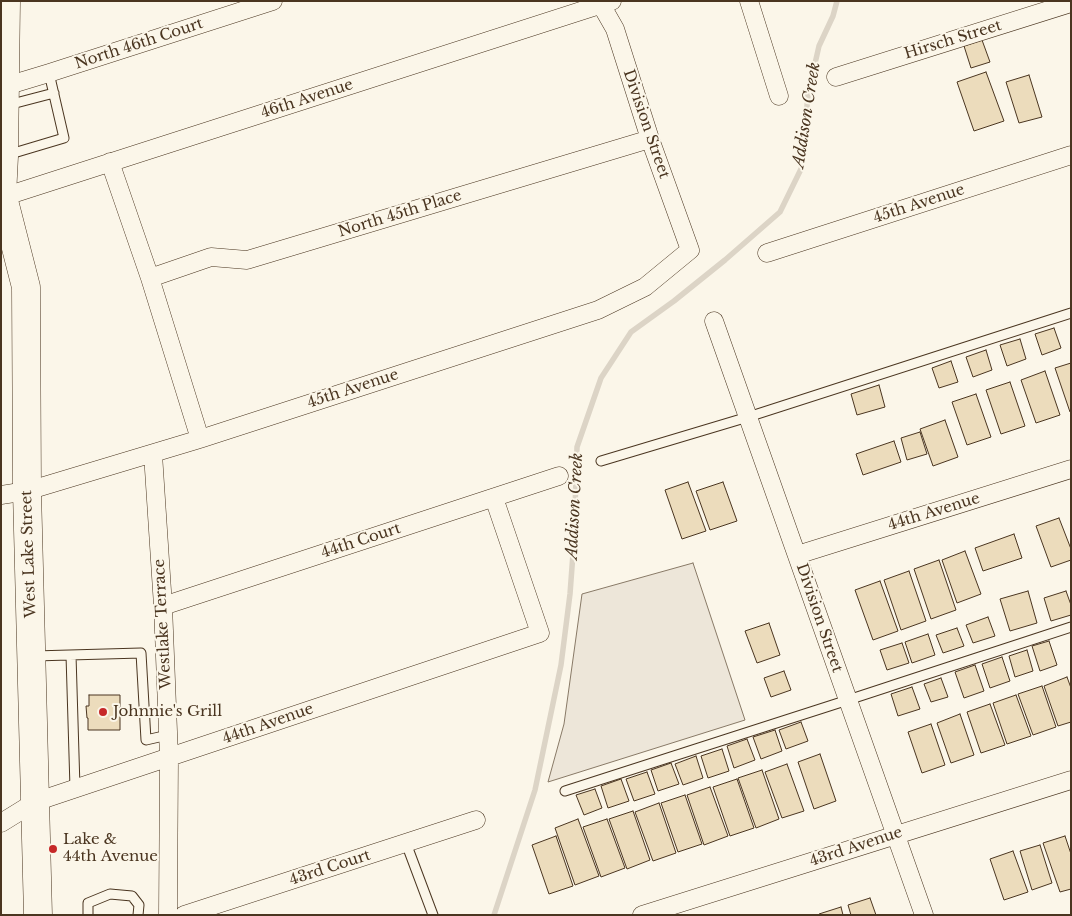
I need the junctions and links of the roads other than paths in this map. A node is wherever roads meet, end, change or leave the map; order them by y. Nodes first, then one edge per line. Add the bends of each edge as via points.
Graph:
1 (6, 1) edge
2 (273, 1) edge
3 (748, 1) edge
4 (604, 3) edge
5 (1071, 3) edge
6 (49, 73) junction
7 (836, 77) dead end
8 (54, 93) junction
9 (779, 96) dead end
10 (4, 110) edge
11 (650, 139) junction
12 (1071, 155) edge
13 (4, 156) junction
14 (110, 162) junction
15 (2, 206) edge
16 (690, 250) joint
17 (767, 253) dead end
18 (150, 278) junction
19 (1071, 313) edge
20 (714, 320) dead end
21 (748, 417) junction
22 (200, 439) junction
23 (153, 454) junction
24 (601, 461) dead end
25 (1071, 469) edge
26 (559, 476) dead end
27 (14, 493) edge
28 (494, 498) junction
29 (797, 556) junction
30 (163, 606) junction
31 (1071, 627) edge
32 (71, 655) junction
33 (32, 656) junction
34 (848, 700) junction
35 (168, 735) junction
36 (170, 757) junction
37 (1071, 780) edge
38 (75, 788) junction
39 (565, 791) dead end
40 (35, 802) junction
41 (476, 820) dead end
42 (1, 823) edge
43 (896, 835) junction
44 (406, 843) junction
45 (38, 915) edge
46 (88, 915) edge
47 (138, 915) edge
48 (168, 915) edge
49 (184, 915) edge
50 (432, 915) edge
51 (642, 915) edge
52 (924, 915) edge

1 - 10 main road, West Lake Street
2 - 6 street, North 46th Court
3 - 9 street
4 - 11 street, Division Street
4 - 14 street, 46th Avenue
5 - 7 street, Hirsch Street
6 - 8 lane
6 - 10 street, North 46th Court
8 - 10 lane
8 - 13 lane via 64,138
10 - 13 main road, West Lake Street
11 - 16 street, Division Street
11 - 18 street, North 45th Place via 247,260 211,257
12 - 17 street, 45th Avenue
13 - 15 main road, West Lake Street
14 - 15 street, 46th Avenue
14 - 18 street
15 - 27 main road, West Lake Street via 26,287
16 - 22 street, 45th Avenue via 644,287 598,310
18 - 22 street
19 - 21 lane
20 - 21 street, Division Street
21 - 24 lane
21 - 29 street, Division Street
22 - 23 street, 45th Avenue
23 - 27 street, 45th Avenue
23 - 30 street, Westlake Terrace
25 - 29 street, 44th Avenue
26 - 28 street, 44th Court
27 - 33 main road, West Lake Street
28 - 30 street, 44th Court
28 - 36 street, 44th Avenue via 540,633
29 - 34 street, Division Street
30 - 35 street, Westlake Terrace
31 - 34 lane
32 - 33 lane
32 - 35 lane via 141,653 146,740
32 - 38 lane
33 - 40 main road, West Lake Street
34 - 39 lane
34 - 43 street, Division Street
35 - 36 street, Westlake Terrace
36 - 38 street, 44th Avenue
36 - 48 street, Westlake Terrace
37 - 43 street, 43rd Avenue
38 - 40 street, 44th Avenue
40 - 42 street, 44th Avenue
40 - 45 main road, West Lake Street
41 - 44 street, 43rd Court
43 - 51 street, 43rd Avenue
43 - 52 street, Division Street
44 - 49 street, 43rd Court
44 - 50 lane
46 - 47 lane via 88,903 110,894 132,896 138,905

